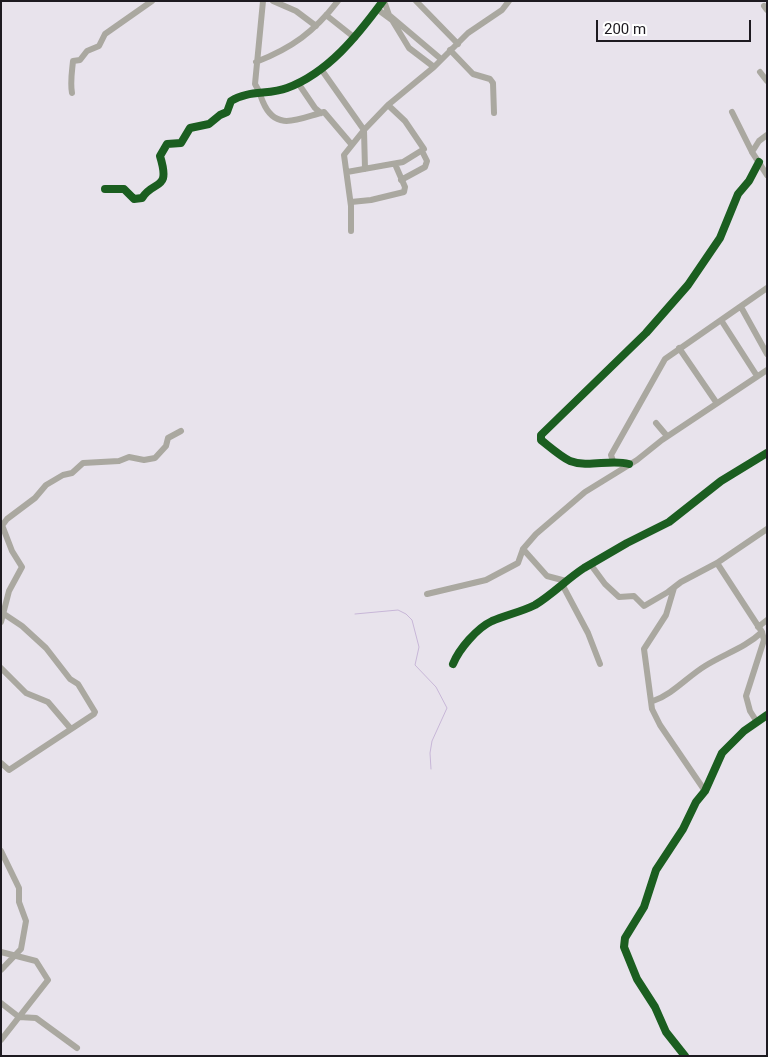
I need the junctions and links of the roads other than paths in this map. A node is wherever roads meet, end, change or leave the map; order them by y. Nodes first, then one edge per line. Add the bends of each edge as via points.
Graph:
1 (152, 1) edge
2 (263, 1) edge
3 (273, 1) edge
4 (384, 1) edge
5 (416, 1) edge
6 (509, 1) edge
7 (333, 3) edge
8 (377, 9) junction
9 (326, 16) junction
10 (316, 26) junction
11 (355, 38) junction
12 (458, 44) junction
13 (450, 50) junction
14 (441, 59) junction
15 (256, 62) junction
16 (434, 68) junction
17 (321, 69) junction
18 (760, 72) dead end
19 (767, 81) edge
20 (298, 83) junction
21 (72, 93) dead end
22 (261, 93) junction
23 (388, 105) junction
24 (732, 112) dead end
25 (321, 113) junction
26 (494, 113) dead end
27 (364, 130) junction
28 (767, 135) edge
29 (352, 145) junction
30 (422, 151) junction
31 (752, 152) junction
32 (759, 162) junction
33 (395, 164) junction
34 (365, 169) junction
35 (347, 172) junction
36 (767, 175) edge
37 (401, 180) junction
38 (105, 189) dead end
39 (351, 202) junction
40 (351, 231) dead end
41 (767, 288) edge
42 (741, 307) junction
43 (721, 320) junction
44 (679, 348) junction
45 (767, 354) edge
46 (767, 370) edge
47 (757, 376) junction
48 (716, 402) junction
49 (656, 423) dead end
50 (181, 431) dead end
51 (667, 436) junction
52 (767, 453) edge
53 (613, 461) junction
54 (629, 464) junction
55 (2, 526) edge
56 (767, 529) edge
57 (523, 549) junction
58 (717, 564) junction
59 (591, 565) junction
60 (565, 583) junction
61 (674, 588) junction
62 (428, 594) dead end
63 (4, 614) junction
64 (767, 620) edge
65 (1, 622) edge
66 (760, 629) junction
67 (453, 664) dead end
68 (600, 664) dead end
69 (1, 668) edge
70 (653, 701) junction
71 (767, 715) edge
72 (757, 722) junction
73 (71, 729) junction
74 (1, 763) edge
75 (705, 791) junction
76 (1, 851) edge
77 (1, 952) edge
78 (14, 955) junction
79 (1, 970) edge
80 (1, 1003) edge
81 (20, 1017) junction
82 (1, 1040) edge
83 (77, 1048) dead end
84 (685, 1056) edge

1 - 21 street via 104,34 100,46 85,53 80,60 73,61
2 - 15 street
3 - 10 street via 296,11
4 - 8 street
4 - 14 street via 389,15
5 - 12 street
6 - 12 street
7 - 9 street
8 - 11 street
8 - 16 street via 392,20 409,48
9 - 10 street
9 - 11 street
10 - 15 street via 286,50
11 - 17 street
12 - 13 street
13 - 14 street
13 - 26 street via 473,74 493,83
14 - 16 street
15 - 22 street via 255,84
16 - 23 street
17 - 20 street
17 - 27 street
18 - 19 street
20 - 22 street via 275,92
20 - 25 street
22 - 25 street via 272,118 285,122
22 - 38 street via 245,94 232,100 227,112 213,122 190,128 181,143 165,145 160,156 163,170 160,185 142,198 134,199 124,189
23 - 27 street
23 - 30 street via 408,124 422,144
24 - 31 street
25 - 29 street via 331,119
27 - 29 street
27 - 34 street
28 - 31 street
29 - 35 street via 344,156
30 - 33 street
30 - 37 street via 427,163 425,167
31 - 32 street
32 - 36 street
32 - 53 street via 738,194 720,238 688,285 646,333 541,436 541,440 571,461
33 - 34 street
33 - 37 street
34 - 35 street via 368,170
35 - 39 street
37 - 39 street via 405,187 401,194
39 - 40 street
41 - 42 street
42 - 43 street
42 - 45 street
43 - 44 street
43 - 47 street
44 - 48 street
44 - 53 street via 662,364 611,455
46 - 47 street
47 - 48 street
48 - 51 street
49 - 51 street
50 - 55 street via 168,438 166,446 155,458 144,460 129,456 119,461 82,463 72,473 46,485
51 - 54 street
52 - 59 street via 721,481 674,519
53 - 54 street
54 - 57 street via 589,489
55 - 63 street via 22,567 9,591
56 - 58 street
57 - 60 street via 547,576
57 - 62 street via 518,563 486,580
58 - 61 street
58 - 66 street
59 - 60 street
59 - 61 street via 619,597 634,596 644,606
60 - 67 street via 534,605 486,625
60 - 68 street
61 - 70 street via 666,615 644,649
63 - 65 street
63 - 73 street via 46,648 70,680 78,684 94,710 94,714
64 - 66 street
66 - 70 street via 751,642 705,666 664,697
66 - 72 street via 764,643 746,696
69 - 73 street via 26,693 48,702
70 - 75 street via 654,716
71 - 72 street
72 - 75 street via 722,753
73 - 74 street via 9,770
75 - 84 street via 656,870 644,907 624,938 624,947 637,979 666,1032
76 - 78 street via 19,888 18,902 26,919 22,947
77 - 78 street
78 - 79 street
78 - 81 street via 36,961 48,978 47,984
80 - 81 street
81 - 82 street
81 - 83 street via 35,1018

